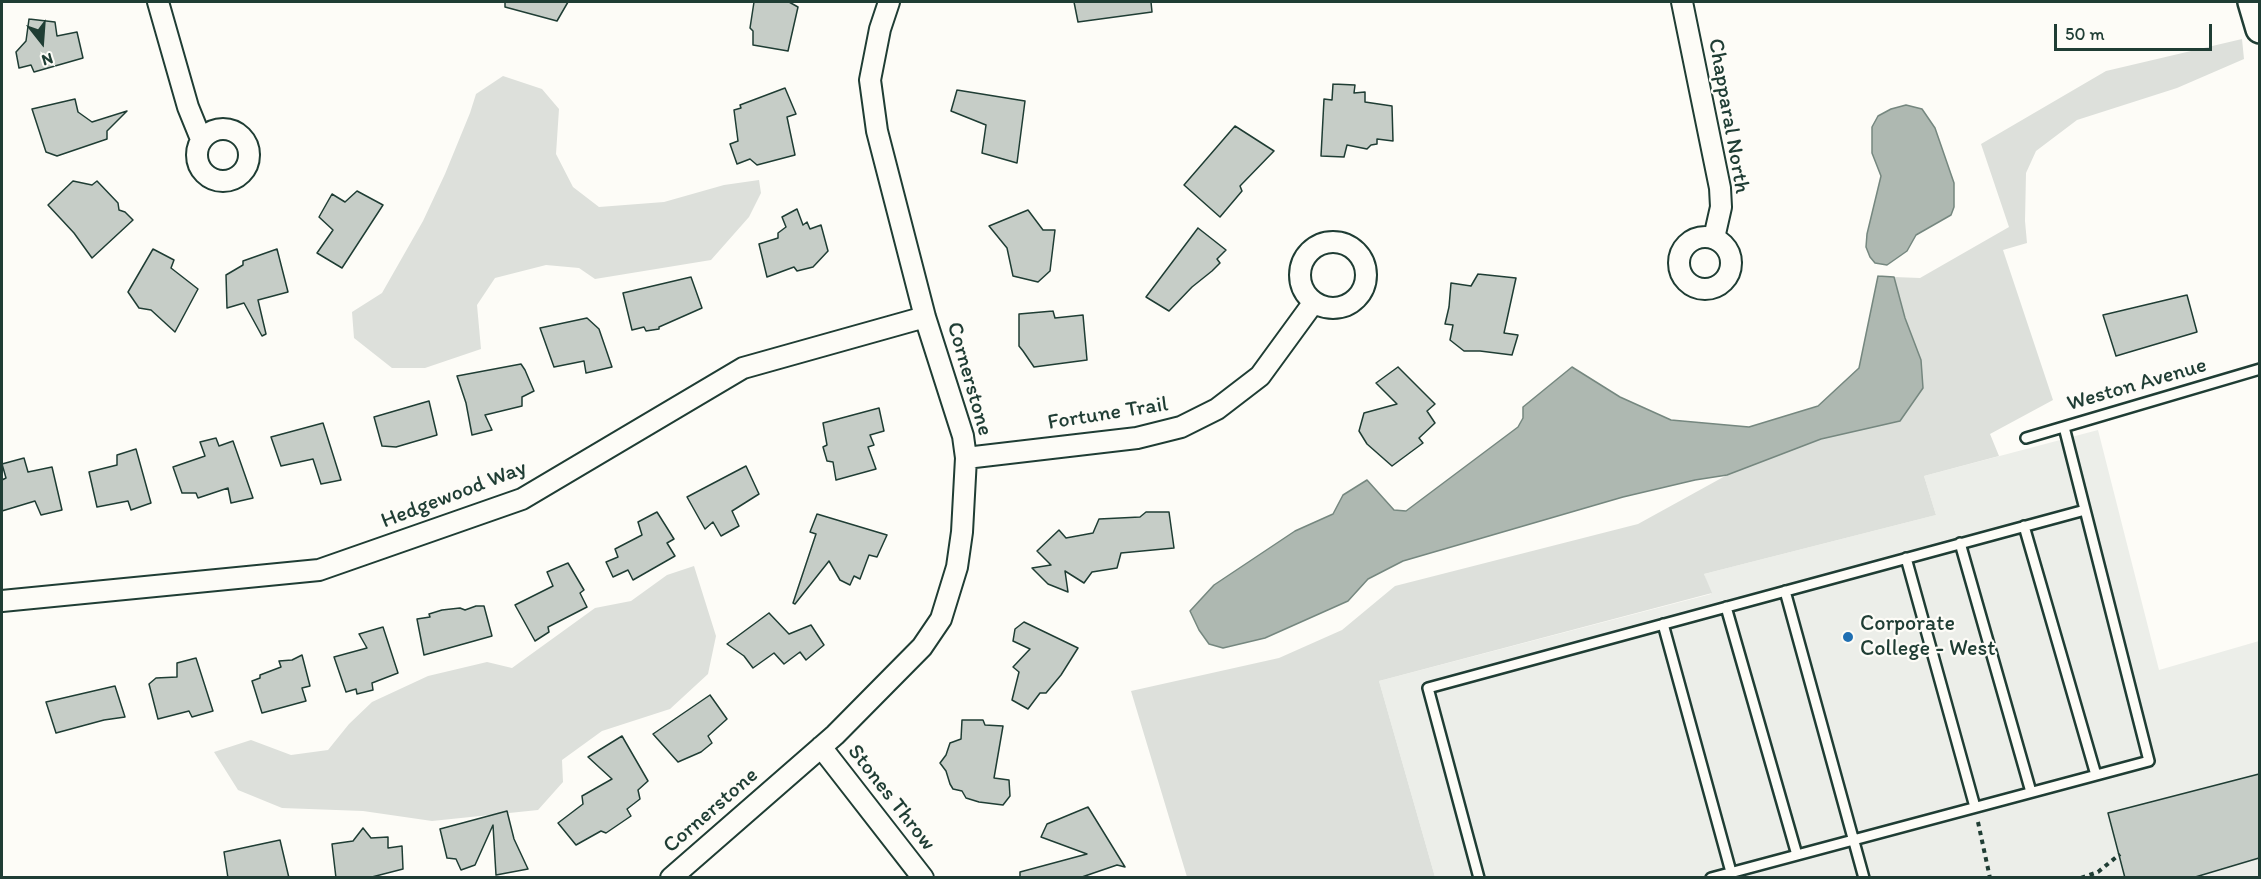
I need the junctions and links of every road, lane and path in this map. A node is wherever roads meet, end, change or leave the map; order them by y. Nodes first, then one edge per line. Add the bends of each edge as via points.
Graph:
1 (158, 2) edge
2 (890, 2) edge
3 (1682, 2) edge
4 (2252, 2) edge
5 (2259, 29) edge
6 (201, 139) dead end
7 (1714, 238) dead end
8 (1314, 302) dead end
9 (925, 317) junction
10 (2259, 369) edge
11 (2064, 427) junction
12 (2026, 438) dead end
13 (966, 458) junction
14 (2085, 510) junction
15 (2024, 526) junction
16 (1960, 543) junction
17 (1906, 558) junction
18 (1785, 591) junction
19 (2, 601) edge
20 (1726, 607) junction
21 (1663, 624) junction
22 (821, 747) junction
23 (2096, 775) junction
24 (2031, 792) junction
25 (1975, 807) junction
26 (1978, 821) dead end
27 (1854, 840) junction
28 (2120, 854) dead end
29 (1797, 855) junction
30 (1731, 872) junction
31 (671, 878) edge
32 (923, 878) edge
33 (1479, 878) edge
34 (1711, 878) edge
35 (1864, 878) edge
36 (1990, 878) edge
37 (2081, 878) edge

1 - 6 street via 188,108
2 - 9 street, Cornerstone via 870,80 877,131
3 - 7 street, Chapparal North via 1720,188 1721,207
4 - 5 main road
8 - 13 street, Fortune Trail via 1260,376 1217,410 1181,427 1137,438
9 - 13 street, Cornerstone via 956,409
9 - 19 street, Hedgewood Way via 743,368 522,499 320,570
10 - 11 lane, Weston Avenue
11 - 12 lane, Weston Avenue
11 - 14 lane
13 - 22 street, Cornerstone via 962,532 941,619 922,647
14 - 15 lane
14 - 23 lane via 2149,761
15 - 16 lane
15 - 23 lane
16 - 17 lane
16 - 24 lane
17 - 18 lane
17 - 25 lane
18 - 20 lane
18 - 27 lane
20 - 21 lane
20 - 29 lane
21 - 30 lane
21 - 33 lane via 1428,688
22 - 31 street, Cornerstone
22 - 32 street, Stones Throw
23 - 24 lane
24 - 25 lane
25 - 27 lane
26 - 36 path
27 - 29 lane
27 - 35 lane
28 - 37 path via 2098,872
29 - 30 lane
30 - 34 lane

